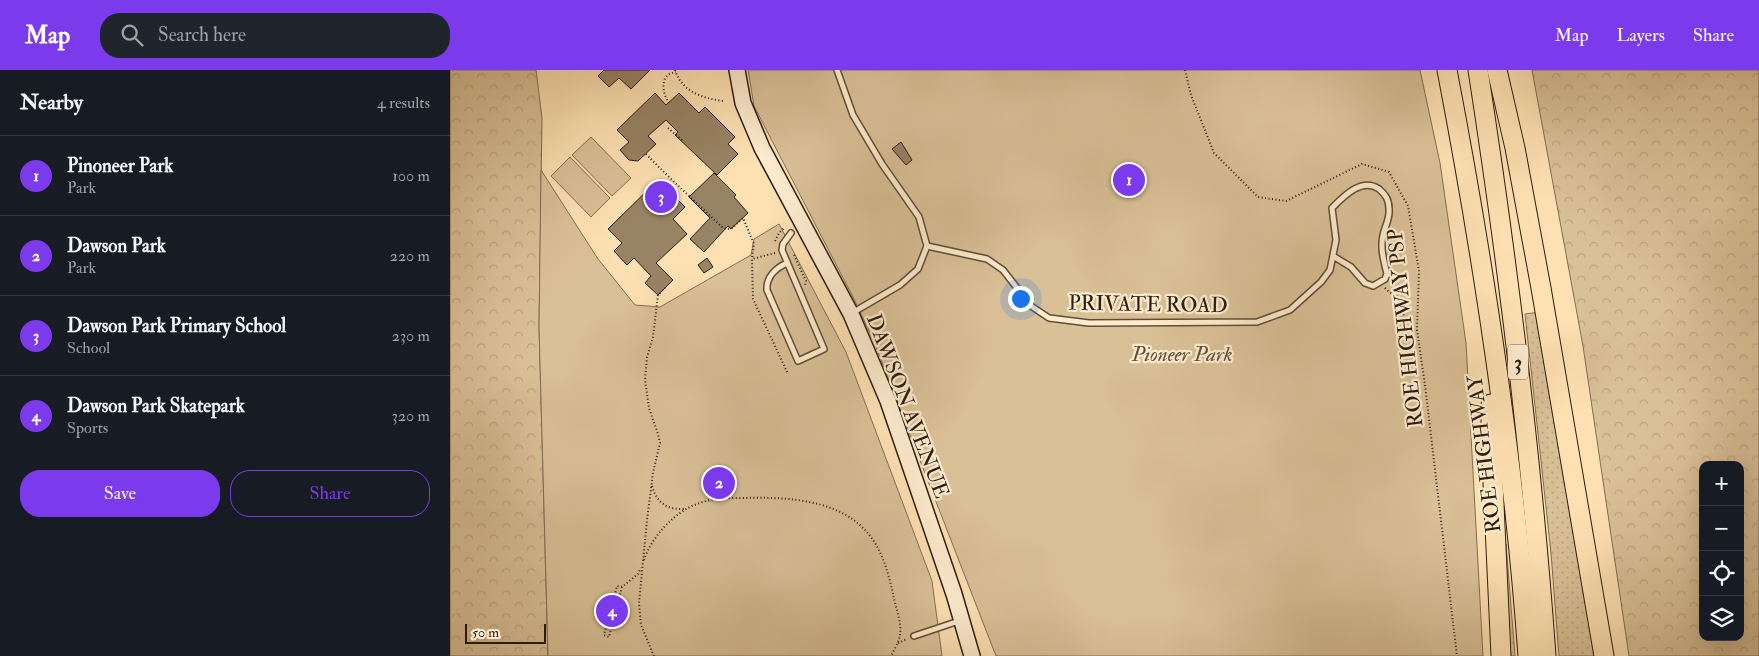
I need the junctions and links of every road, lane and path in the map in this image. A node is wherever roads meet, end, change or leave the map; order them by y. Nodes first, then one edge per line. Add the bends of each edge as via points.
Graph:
1 (737, 70) edge
2 (837, 70) edge
3 (1184, 70) edge
4 (1447, 70) edge
5 (1478, 70) edge
6 (1497, 70) edge
7 (675, 71) edge
8 (723, 101) dead end
9 (669, 102) dead end
10 (668, 128) dead end
11 (682, 140) dead end
12 (646, 154) dead end
13 (791, 233) dead end
14 (927, 246) junction
15 (1333, 256) junction
16 (752, 259) dead end
17 (787, 263) junction
18 (1380, 282) junction
19 (665, 288) dead end
20 (851, 314) junction
21 (1417, 330) junction
22 (1491, 330) junction
23 (651, 484) junction
24 (687, 509) junction
25 (644, 560) junction
26 (642, 566) junction
27 (622, 588) junction
28 (962, 620) junction
29 (914, 636) joint
30 (897, 643) junction
31 (654, 656) edge
32 (890, 656) edge
33 (972, 656) edge
34 (1457, 656) edge
35 (1501, 656) edge
36 (1528, 656) edge
37 (1546, 656) edge
38 (1604, 656) edge

1 - 20 main road, DAWSON AVENUE via 743,103 762,148
2 - 14 lane via 853,116 919,216
3 - 21 path, ROE HIGHWAY PSP via 1214,153 1258,197 1286,201 1362,164 1389,172 1408,206 1419,271
4 - 22 highway, ROE HIGHWAY / 3
5 - 37 highway, ROE HIGHWAY / 3 via 1514,329
6 - 38 highway via 1542,288
7 - 8 path via 687,90 704,98
7 - 9 path via 667,76 663,85 663,93
10 - 11 path
12 - 16 path via 723,228 731,229 743,218 754,244
13 - 17 lane via 782,250
14 - 15 lane, PRIVATE ROAD via 987,259 1004,270 1031,306 1049,318 1089,322 1257,322 1290,310 1321,282 1330,270
14 - 20 lane via 918,269 900,286
15 - 18 lane via 1351,266 1365,283 1373,286
15 - 18 lane, PRIVATE ROAD via 1336,240 1332,208 1358,187 1376,187 1385,194 1390,212 1382,247 1387,274
17 - 17 lane via 824,349 798,361 767,290 770,276
18 - 21 path via 1404,305 1404,328
19 - 23 path via 658,296 644,380 660,443
20 - 28 main road, DAWSON AVENUE via 888,401
21 - 34 path, ROE HIGHWAY PSP
22 - 35 highway via 1491,439
22 - 36 highway, ROE HIGHWAY / 3 via 1510,475
23 - 24 path via 655,496 665,507
23 - 25 path
24 - 25 path via 671,520 652,543
24 - 30 path via 715,499 777,497 832,509 854,520 877,544 884,564 900,626
25 - 26 path
26 - 27 path
26 - 31 path via 639,615
27 - 27 path via 609,637 604,635 617,586
28 - 29 lane
28 - 33 main road, DAWSON AVENUE
29 - 30 path
30 - 32 path

